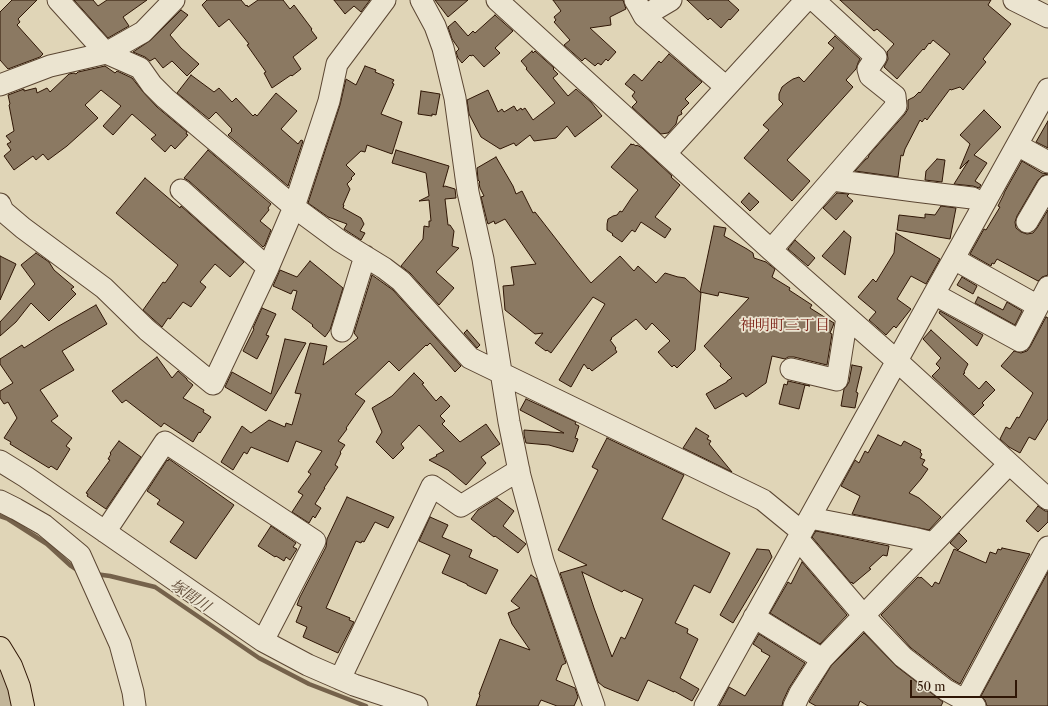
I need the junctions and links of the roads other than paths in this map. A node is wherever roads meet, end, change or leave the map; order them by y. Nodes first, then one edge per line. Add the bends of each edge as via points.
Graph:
1 (58, 0) edge
2 (174, 0) edge
3 (385, 0) edge
4 (421, 0) edge
5 (498, 0) edge
6 (671, 0) edge
7 (806, 0) edge
8 (814, 0) edge
9 (1014, 0) edge
10 (640, 8) edge
11 (1048, 17) edge
12 (106, 53) junction
13 (726, 87) junction
14 (0, 88) edge
15 (1048, 89) edge
16 (1017, 144) junction
17 (666, 153) junction
18 (1048, 162) edge
19 (832, 180) junction
20 (1048, 186) edge
21 (181, 190) dead end
22 (0, 204) edge
23 (984, 204) junction
24 (294, 207) junction
25 (1027, 222) dead end
26 (771, 250) junction
27 (365, 256) junction
28 (954, 259) junction
29 (268, 268) junction
30 (1048, 287) edge
31 (934, 294) junction
32 (1038, 306) junction
33 (847, 317) junction
34 (342, 331) dead end
35 (897, 361) junction
36 (791, 369) dead end
37 (501, 373) junction
38 (0, 461) edge
39 (1009, 464) junction
40 (519, 470) junction
41 (1048, 499) edge
42 (0, 502) edge
43 (803, 530) junction
44 (105, 532) junction
45 (933, 543) junction
46 (1048, 547) edge
47 (864, 616) junction
48 (754, 617) junction
49 (263, 641) junction
50 (0, 648) edge
51 (822, 659) junction
52 (340, 678) junction
53 (945, 698) edge
54 (970, 703) edge
55 (798, 704) edge
56 (23, 706) edge
57 (135, 706) edge
58 (417, 706) edge
59 (594, 706) edge
60 (705, 706) edge

1 - 12 street
2 - 12 street via 143,32
3 - 24 street via 337,64 329,101
4 - 37 street via 443,48 455,98 468,192
5 - 17 street
6 - 10 street
7 - 13 street
8 - 19 street via 876,56 868,69 870,76 895,96 896,106
9 - 11 street
10 - 13 street
12 - 14 street via 50,66
12 - 24 street via 140,68 165,98
13 - 17 street
15 - 16 street
16 - 18 street
16 - 23 street
17 - 26 street
19 - 23 street via 972,198
19 - 26 street
20 - 25 street
21 - 29 street
22 - 29 street via 23,228 104,288 146,330 214,384
23 - 28 street
24 - 27 street
24 - 29 street
26 - 33 street
27 - 34 street
27 - 37 street via 401,281 470,358
28 - 31 street
28 - 32 street
30 - 32 street
31 - 32 street via 1020,341
31 - 35 street
33 - 35 street
33 - 36 street via 837,380
35 - 39 street
35 - 43 street
37 - 40 street
37 - 43 street via 763,500
38 - 44 street
39 - 41 street
39 - 45 street
40 - 52 street via 462,506 432,486
40 - 59 street via 543,561
42 - 57 street via 16,508 44,525 80,555 120,644
43 - 45 street via 913,538
43 - 47 street
43 - 48 street
44 - 49 street
44 - 49 street via 165,442 315,541
45 - 47 street
46 - 54 street
47 - 51 street
47 - 53 street
48 - 51 street
48 - 60 street
49 - 52 street via 308,665
50 - 56 highway via 11,666
51 - 55 street via 800,693
52 - 58 street
53 - 54 street

